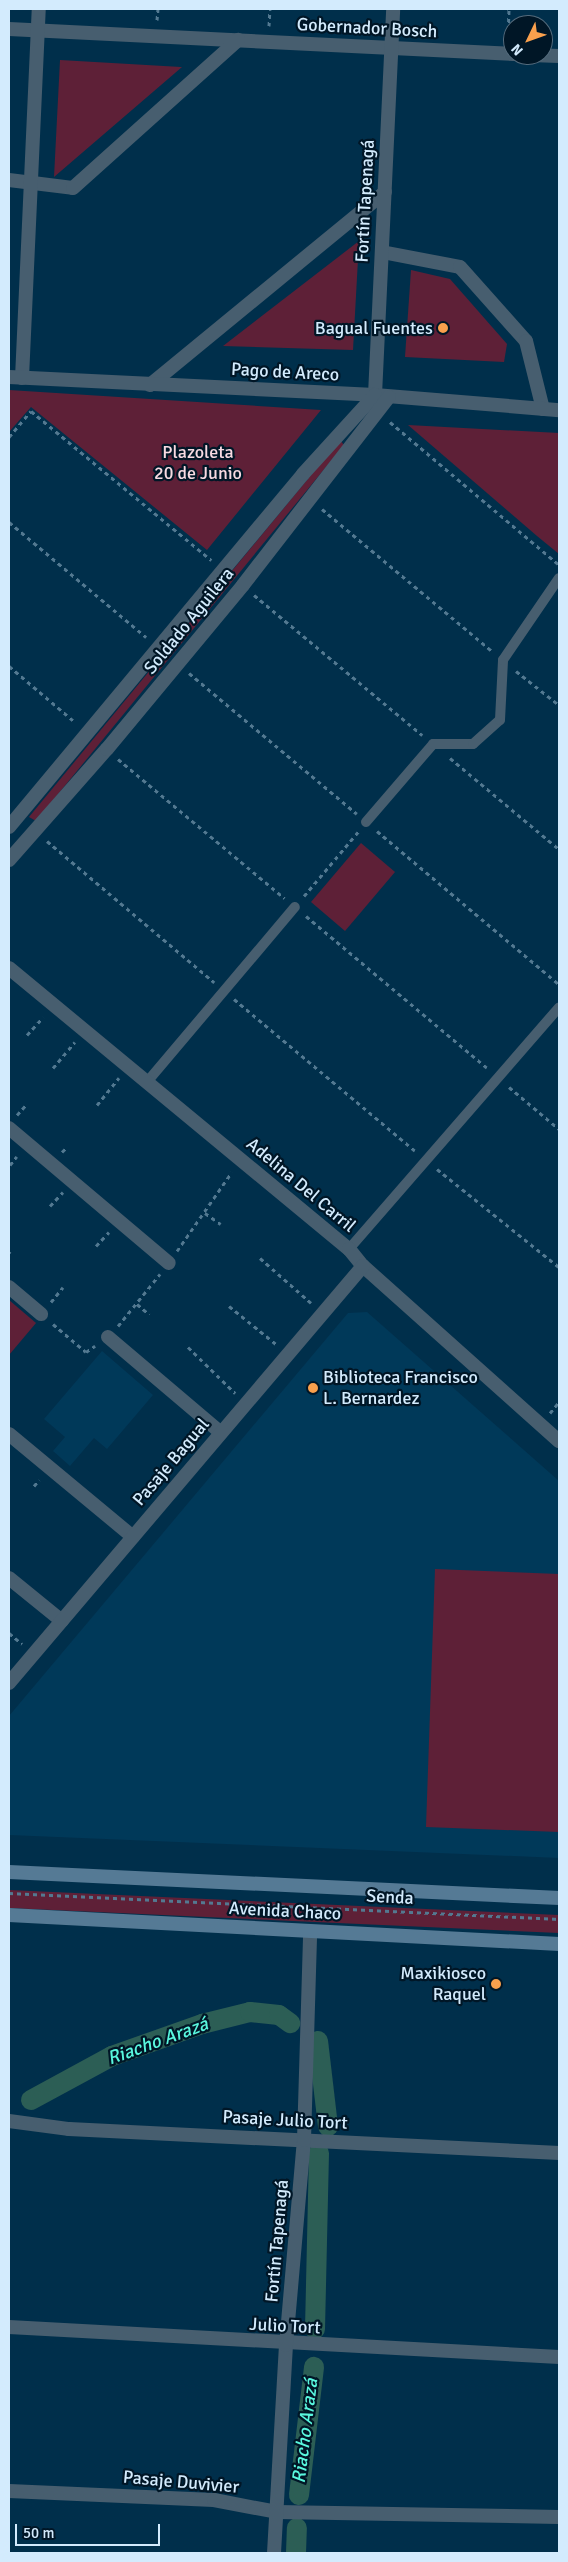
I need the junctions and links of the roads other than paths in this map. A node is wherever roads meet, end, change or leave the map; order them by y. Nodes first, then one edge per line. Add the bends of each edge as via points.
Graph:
1 (39, 9) edge
2 (393, 9) edge
3 (9, 29) edge
4 (38, 30) junction
5 (238, 40) junction
6 (391, 48) junction
7 (503, 54) edge
8 (9, 180) edge
9 (31, 183) junction
10 (385, 192) junction
11 (382, 252) junction
12 (15, 377) edge
13 (150, 384) junction
14 (382, 396) junction
15 (543, 409) junction
16 (559, 410) edge
17 (559, 578) edge
18 (12, 818) edge
19 (366, 822) road end
20 (9, 860) edge
21 (295, 907) road end
22 (9, 968) edge
23 (559, 1007) edge
24 (147, 1082) junction
25 (9, 1128) edge
26 (349, 1249) junction
27 (169, 1263) dead end
28 (363, 1266) junction
29 (9, 1287) edge
30 (41, 1314) road end
31 (108, 1337) road end
32 (221, 1433) junction
33 (9, 1434) edge
34 (559, 1441) edge
35 (133, 1537) junction
36 (9, 1578) edge
37 (62, 1621) junction
38 (9, 1683) edge
39 (9, 1872) edge
40 (559, 1898) edge
41 (9, 1915) edge
42 (310, 1932) junction
43 (559, 1944) edge
44 (9, 2121) edge
45 (304, 2140) junction
46 (559, 2153) edge
47 (9, 2327) edge
48 (286, 2345) junction
49 (559, 2357) edge
50 (9, 2491) edge
51 (277, 2512) junction
52 (559, 2517) edge
53 (274, 2553) edge

1 - 4 street
2 - 6 street, Fortín Tapenagá
3 - 4 street, Gobernador Bosch
4 - 5 street, Gobernador Bosch
4 - 9 street
5 - 6 street, Gobernador Bosch
5 - 9 street via 74,188
6 - 7 street, Gobernador Bosch
6 - 10 street, Fortín Tapenagá
8 - 9 street
9 - 12 street
10 - 11 street, Fortín Tapenagá
10 - 13 street
11 - 14 street, Fortín Tapenagá
11 - 15 street via 460,267 526,341
12 - 13 street, Pago de Areco
13 - 14 street, Pago de Areco
14 - 15 street, Pago de Areco
14 - 18 street, Soldado Aguilera via 303,474
14 - 20 street, Soldado Aguilera via 377,412 243,585
15 - 16 street, Pago de Areco
17 - 19 lane via 502,660 500,720 473,744 433,744
21 - 24 lane
22 - 24 street, Adelina Del Carril
23 - 26 lane
24 - 26 street, Adelina Del Carril
25 - 27 street
26 - 28 street, Adelina Del Carril
28 - 32 street, Pasaje Bagual
28 - 34 street, Adelina Del Carril
29 - 30 street
31 - 32 street
32 - 35 street, Pasaje Bagual
33 - 35 street
35 - 37 street, Pasaje Bagual
36 - 37 street
37 - 38 street, Pasaje Bagual
39 - 40 main road, Avenida Chaco
41 - 42 main road, Avenida Chaco
42 - 43 main road, Avenida Chaco
42 - 45 street, Fortín Tapenagá
44 - 45 street, Pasaje Julio Tort via 69,2129
45 - 46 street, Pasaje Julio Tort
45 - 48 street, Fortín Tapenagá
47 - 48 street, Julio Tort
48 - 49 street, Julio Tort
48 - 51 street, Fortín Tapenagá
50 - 51 street, Pasaje Duvivier via 214,2500
51 - 52 street, Pasaje Duvivier
51 - 53 street, Fortín Tapenagá

